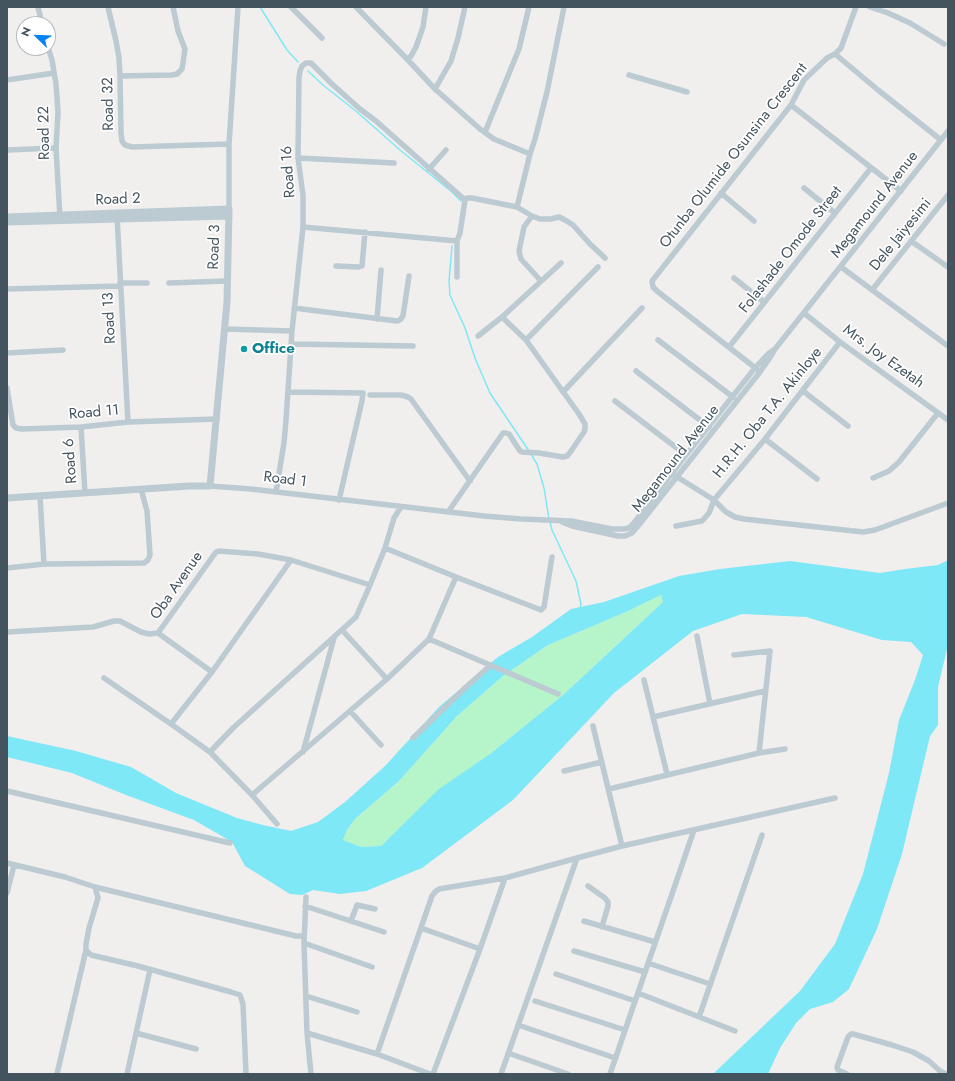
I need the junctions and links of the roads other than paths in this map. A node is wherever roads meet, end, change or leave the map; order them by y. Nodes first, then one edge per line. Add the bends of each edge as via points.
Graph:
1 (108, 7) edge
2 (173, 7) edge
3 (238, 7) edge
4 (291, 7) edge
5 (356, 7) edge
6 (426, 7) edge
7 (465, 7) edge
8 (529, 7) edge
9 (564, 7) edge
10 (856, 7) edge
11 (870, 7) edge
12 (322, 38) dead end
13 (944, 44) dead end
14 (836, 54) junction
15 (50, 56) edge
16 (407, 58) junction
17 (54, 73) junction
18 (629, 75) dead end
19 (120, 76) junction
20 (7, 80) edge
21 (435, 90) junction
22 (687, 92) dead end
23 (791, 105) junction
24 (948, 131) edge
25 (485, 132) junction
26 (941, 140) junction
27 (229, 144) junction
28 (56, 148) junction
29 (7, 150) edge
30 (446, 150) dead end
31 (530, 154) junction
32 (298, 158) junction
33 (394, 163) dead end
34 (429, 168) junction
35 (871, 168) junction
36 (804, 188) dead end
37 (901, 191) junction
38 (721, 193) junction
39 (948, 195) edge
40 (465, 200) junction
41 (518, 207) junction
42 (229, 213) junction
43 (835, 213) junction
44 (117, 216) junction
45 (532, 216) junction
46 (7, 217) edge
47 (60, 218) junction
48 (754, 220) dead end
49 (7, 222) edge
50 (303, 227) junction
51 (366, 232) junction
52 (457, 241) junction
53 (911, 241) junction
54 (605, 258) dead end
55 (561, 263) dead end
56 (336, 266) dead end
57 (598, 267) dead end
58 (841, 267) junction
59 (948, 267) edge
60 (381, 270) dead end
61 (409, 276) dead end
62 (457, 277) dead end
63 (734, 278) dead end
64 (541, 280) junction
65 (227, 281) junction
66 (169, 282) dead end
67 (147, 283) dead end
68 (120, 285) junction
69 (7, 289) edge
70 (872, 290) junction
71 (764, 302) junction
72 (294, 308) junction
73 (642, 308) dead end
74 (804, 313) junction
75 (502, 317) junction
76 (377, 319) junction
77 (224, 329) junction
78 (292, 332) junction
79 (478, 336) dead end
80 (526, 340) junction
81 (658, 340) dead end
82 (840, 342) junction
83 (291, 344) junction
84 (413, 346) dead end
85 (948, 346) edge
86 (729, 347) junction
87 (63, 350) dead end
88 (7, 353) edge
89 (758, 370) junction
90 (636, 371) dead end
91 (7, 388) edge
92 (803, 391) junction
93 (288, 392) junction
94 (563, 392) junction
95 (370, 395) dead end
96 (733, 397) junction
97 (615, 401) dead end
98 (938, 413) junction
99 (217, 419) junction
100 (948, 420) edge
101 (128, 422) junction
102 (848, 426) dead end
103 (81, 427) junction
104 (709, 427) junction
105 (765, 439) junction
106 (686, 455) junction
107 (674, 476) junction
108 (873, 478) dead end
109 (817, 479) dead end
110 (470, 481) junction
111 (210, 486) junction
112 (141, 489) junction
113 (276, 492) junction
114 (85, 493) junction
115 (40, 496) junction
116 (7, 498) edge
117 (339, 500) junction
118 (714, 500) junction
119 (948, 503) edge
120 (387, 505) junction
121 (401, 507) junction
122 (448, 512) junction
123 (394, 518) junction
124 (571, 524) joint
125 (676, 526) dead end
126 (385, 548) junction
127 (552, 557) dead end
128 (291, 560) junction
129 (44, 564) junction
130 (7, 568) edge
131 (456, 577) junction
132 (370, 586) junction
133 (342, 630) junction
134 (7, 632) edge
135 (158, 634) junction
136 (697, 636) dead end
137 (334, 638) junction
138 (429, 638) junction
139 (734, 655) dead end
140 (491, 665) junction
141 (212, 672) junction
142 (104, 678) dead end
143 (387, 679) junction
144 (644, 680) dead end
145 (766, 691) junction
146 (558, 694) dead end
147 (710, 704) junction
148 (350, 711) junction
149 (652, 717) junction
150 (171, 724) junction
151 (593, 726) dead end
152 (413, 738) dead end
153 (381, 745) dead end
154 (785, 749) dead end
155 (210, 752) junction
156 (303, 752) junction
157 (759, 753) junction
158 (602, 762) junction
159 (564, 771) dead end
160 (667, 774) junction
161 (608, 789) junction
162 (7, 791) edge
163 (252, 795) junction
164 (836, 798) dead end
165 (277, 824) dead end
166 (694, 830) junction
167 (762, 835) dead end
168 (230, 843) dead end
169 (622, 846) junction
170 (578, 858) junction
171 (7, 863) edge
172 (14, 865) junction
173 (505, 878) junction
174 (588, 886) dead end
175 (95, 887) junction
176 (7, 893) edge
177 (306, 897) dead end
178 (305, 906) junction
179 (375, 909) dead end
180 (351, 921) junction
181 (584, 921) dead end
182 (602, 927) junction
183 (421, 928) junction
184 (384, 932) dead end
185 (304, 936) junction
186 (655, 942) junction
187 (304, 943) junction
188 (480, 949) junction
189 (86, 950) junction
190 (574, 951) dead end
191 (648, 963) junction
192 (372, 967) dead end
193 (150, 970) junction
194 (645, 972) junction
195 (556, 974) dead end
196 (710, 984) junction
197 (638, 993) junction
198 (306, 996) junction
199 (535, 1001) dead end
200 (635, 1001) junction
201 (357, 1012) dead end
202 (699, 1017) junction
203 (518, 1025) junction
204 (625, 1030) junction
205 (735, 1031) dead end
206 (136, 1033) junction
207 (307, 1033) junction
208 (196, 1050) dead end
209 (508, 1053) junction
210 (377, 1054) junction
211 (615, 1058) junction
212 (57, 1074) edge
213 (127, 1074) edge
214 (246, 1074) edge
215 (311, 1074) edge
216 (431, 1074) edge
217 (501, 1074) edge
218 (568, 1074) edge
219 (610, 1074) edge
220 (847, 1074) edge
221 (946, 1074) edge

1 - 19 street, Road 32 via 119,58
2 - 19 street via 184,49 182,69 172,75
3 - 27 street, Road 3
4 - 12 street
5 - 16 street
6 - 16 street via 416,47
7 - 21 street via 451,60
8 - 25 street via 519,49
9 - 31 street via 547,92
10 - 14 street, Otunba Olumide Osunsina Crescent via 841,48
11 - 13 street via 910,23
14 - 23 street, Otunba Olumide Osunsina Crescent via 827,58 804,80
14 - 26 street
15 - 17 street, Road 22
16 - 21 street
17 - 20 street
17 - 28 street, Road 22 via 58,112
18 - 22 street
19 - 27 street, Road 32 via 121,132 125,145 132,147
21 - 25 street
23 - 35 street
23 - 38 street, Otunba Olumide Osunsina Crescent
24 - 26 street, Megamound Avenue
25 - 31 street via 494,139
26 - 37 street, Megamound Avenue
27 - 42 street, Road 3
28 - 29 street
28 - 47 street, Road 22
30 - 34 street
31 - 41 street
32 - 33 street
32 - 34 street, Road 16 via 299,76 302,66 311,63
32 - 50 street, Road 16 via 304,195
34 - 40 street, Road 16
35 - 37 street
35 - 43 street, Folashade Omode Street
36 - 43 street
37 - 58 street, Megamound Avenue
38 - 48 street
38 - 86 street, Otunba Olumide Osunsina Crescent via 652,281 657,291
39 - 53 street, Dele Jaiyesimi
40 - 41 street via 472,198
40 - 52 street
41 - 45 street
42 - 44 street, Road 2
42 - 65 street, Road 3
43 - 71 street, Folashade Omode Street
44 - 47 street, Road 2
44 - 68 street, Road 13
45 - 54 street via 540,219 559,217 565,220
45 - 64 street via 524,227 518,251 521,259
46 - 47 street, Road 2
47 - 49 street, Road 2
50 - 51 street
50 - 72 street, Road 16
51 - 52 street
51 - 56 street via 362,266
52 - 62 street
53 - 59 street
53 - 70 street, Dele Jaiyesimi
55 - 64 street
57 - 80 street
58 - 70 street
58 - 74 street, Megamound Avenue
60 - 76 street
61 - 76 street via 403,316 397,321
63 - 71 street
64 - 75 street
65 - 66 street
65 - 77 street, Road 3
67 - 68 street
68 - 69 street
68 - 101 street, Road 13
70 - 85 street
71 - 86 street, Folashade Omode Street
72 - 76 street
72 - 78 street, Road 16
73 - 94 street
74 - 82 street, Mrs. Joy Ezetah
74 - 89 street, Megamound Avenue via 768,354
75 - 79 street
75 - 80 street
77 - 78 street
77 - 99 street, Road 3
78 - 83 street, Road 16
80 - 94 street
81 - 96 street
82 - 92 street, H.R.H. Oba T.A. Akinloye
82 - 98 street, Mrs. Joy Ezetah
83 - 84 street
83 - 93 street, Road 16
86 - 89 street, Otunba Olumide Osunsina Crescent
87 - 88 street
89 - 96 street, Megamound Avenue
89 - 107 street, Megamound Avenue
90 - 104 street
91 - 103 street, Road 11 via 13,425 16,428
92 - 102 street
92 - 105 street, H.R.H. Oba T.A. Akinloye
93 - 113 street, Road 16 via 284,443
93 - 117 street via 363,393
94 - 110 street via 585,424 584,432 567,456 520,451 509,434 503,433
95 - 110 street via 401,395 411,399
96 - 104 street, Megamound Avenue
97 - 106 street
98 - 100 street, Mrs. Joy Ezetah
98 - 108 street via 899,462 889,471
99 - 101 street, Road 11
99 - 111 street, Road 3
101 - 103 street, Road 11
103 - 114 street, Road 6
104 - 106 street, Megamound Avenue
105 - 109 street
105 - 118 street, H.R.H. Oba T.A. Akinloye
106 - 107 street, Megamound Avenue
107 - 118 street
107 - 124 street, Megamound Avenue via 629,528 612,529
110 - 122 street
111 - 112 street, Road 1
111 - 113 street, Road 1
112 - 114 street, Road 1
112 - 129 street via 147,510 150,555 148,560 144,563
113 - 117 street, Road 1
114 - 115 street, Road 1
115 - 116 street, Road 1
115 - 129 street
117 - 120 street, Road 1
118 - 119 street via 726,512 744,519 863,532
118 - 125 street, H.R.H. Oba T.A. Akinloye via 709,513 702,521
120 - 121 street, Road 1
120 - 123 street
121 - 122 street, Road 1
121 - 123 street
122 - 124 street, Road 1
123 - 126 street
126 - 131 street
126 - 132 street
127 - 131 street via 544,606 541,610
128 - 132 street
128 - 135 street, Oba Avenue via 258,554 216,552
128 - 141 street
129 - 130 street
131 - 138 street
132 - 133 street via 357,615
133 - 137 street
133 - 143 street
134 - 135 street via 93,627 120,621 141,632
135 - 141 street
136 - 147 street
137 - 155 street via 233,728
137 - 156 street
138 - 140 street
138 - 143 street
139 - 145 street via 770,651
140 - 146 street
140 - 152 street
141 - 150 street
142 - 150 street
143 - 148 street
144 - 149 street
145 - 147 street
145 - 157 street
147 - 149 street
148 - 153 street
148 - 156 street
149 - 160 street
150 - 155 street
151 - 158 street
154 - 157 street
155 - 163 street
156 - 163 street
157 - 160 street
158 - 159 street
158 - 161 street
160 - 161 street
161 - 169 street
162 - 168 street
163 - 165 street
164 - 166 street
166 - 169 street
166 - 186 street
167 - 196 street
169 - 170 street
170 - 173 street
170 - 203 street
171 - 172 street
172 - 175 street
172 - 176 street
173 - 183 street via 437,890 432,896
173 - 188 street
174 - 182 street via 608,902
175 - 185 street
175 - 189 street via 98,898 89,928
177 - 178 street
178 - 180 street
178 - 185 street
179 - 180 street via 357,906
180 - 184 street
181 - 182 street
182 - 186 street
183 - 188 street
183 - 210 street
185 - 187 street
186 - 191 street
187 - 192 street
187 - 198 street
188 - 216 street
189 - 193 street via 91,955
189 - 212 street
190 - 194 street
191 - 194 street
191 - 196 street
193 - 206 street
193 - 214 street via 240,995 243,1004
194 - 197 street
195 - 200 street
196 - 202 street
197 - 200 street
197 - 202 street
198 - 201 street
198 - 207 street
199 - 204 street
200 - 204 street
202 - 205 street
203 - 209 street
203 - 211 street
204 - 211 street
206 - 208 street
206 - 213 street
207 - 210 street
207 - 215 street
209 - 217 street
209 - 218 street
210 - 216 street
211 - 219 street
220 - 221 street via 837,1067 848,1037 855,1034 914,1052

